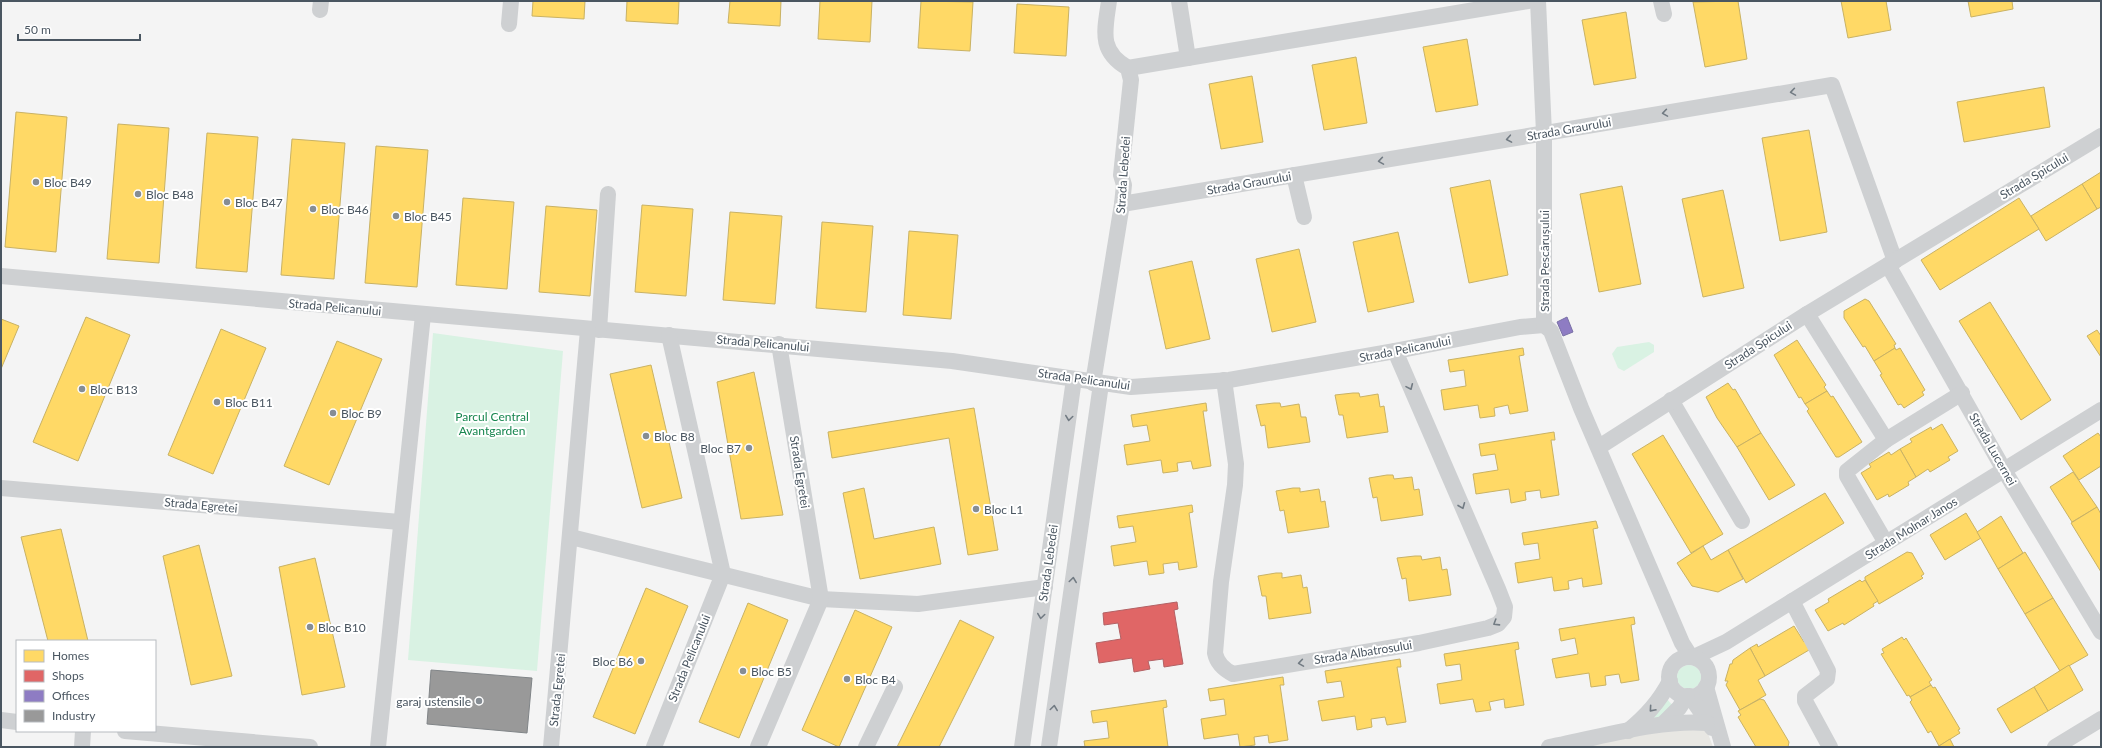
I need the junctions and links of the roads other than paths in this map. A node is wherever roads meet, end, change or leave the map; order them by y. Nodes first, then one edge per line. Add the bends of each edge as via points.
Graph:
1 (511, 1) edge
2 (1109, 1) edge
3 (1178, 1) edge
4 (1528, 1) edge
5 (1538, 1) edge
6 (509, 24) dead end
7 (1188, 58) junction
8 (1128, 68) junction
9 (1544, 133) junction
10 (2101, 136) edge
11 (1294, 175) junction
12 (608, 194) dead end
13 (1122, 204) junction
14 (1304, 217) dead end
15 (1891, 263) junction
16 (1, 276) edge
17 (1807, 314) junction
18 (423, 315) junction
19 (1544, 325) junction
20 (594, 330) junction
21 (669, 335) junction
22 (779, 344) junction
23 (1395, 352) junction
24 (1074, 379) junction
25 (1224, 380) junction
26 (1097, 383) junction
27 (1962, 393) junction
28 (1671, 400) junction
29 (2101, 410) edge
30 (1886, 440) junction
31 (1599, 447) junction
32 (2004, 470) junction
33 (1, 488) edge
34 (1742, 521) dead end
35 (400, 522) junction
36 (571, 537) junction
37 (1886, 543) junction
38 (723, 574) junction
39 (1045, 587) junction
40 (821, 600) junction
41 (1792, 601) junction
42 (2101, 632) edge
43 (1682, 643) junction
44 (1720, 645) junction
45 (1692, 657) junction
46 (1675, 664) junction
47 (1670, 681) junction
48 (1708, 681) junction
49 (895, 687) dead end
50 (1688, 696) junction
51 (2101, 719) edge
52 (1, 720) edge
53 (16, 722) edge
54 (1663, 724) junction
55 (83, 732) edge
56 (136, 732) edge
57 (1627, 732) junction
58 (1716, 735) edge
59 (82, 747) edge
60 (310, 747) edge
61 (378, 747) edge
62 (551, 747) edge
63 (654, 747) edge
64 (758, 747) edge
65 (866, 747) edge
66 (1022, 747) edge
67 (1049, 747) edge
68 (1549, 747) edge
69 (1830, 747) edge
70 (2055, 747) edge

1 - 6 street
2 - 8 street via 1106,43 1118,62
3 - 7 street
4 - 7 street
5 - 9 street, Strada Pescărușului
7 - 8 street
8 - 13 street, Strada Lebedei via 1131,80 1120,174 1124,185
9 -> 11 street, Strada Graurului
15 -> 9 street, Strada Graurului via 1832,85
9 - 19 street, Strada Pescărușului
10 - 15 street, Strada Spicului
11 - 13 street, Strada Graurului
11 - 14 street
12 - 20 street, Strada Egretei
13 - 26 street, Strada Lebedei
15 - 17 street, Strada Spicului
15 - 27 street, Strada Lucernei
16 - 18 street, Strada Pelicanului
17 - 28 street, Strada Spicului
17 - 30 street
18 - 20 street, Strada Pelicanului
18 - 35 street
19 - 23 street, Strada Pelicanului via 1520,327
19 - 31 street, Strada Pescărușului via 1551,330
20 - 21 street, Strada Pelicanului
20 - 36 street, Strada Egretei
21 - 22 street, Strada Pelicanului
21 - 38 street
22 - 24 street, Strada Pelicanului via 952,361
22 - 40 street, Strada Egretei
23 - 25 street, Strada Pelicanului
23 -> 25 street, Strada Albatrosului via 1498,589 1505,607 1504,618 1488,628 1419,643 1233,674 1223,670 1215,653 1236,464
24 - 26 street, Strada Pelicanului
24 -> 39 street, Strada Lebedei
25 - 26 street, Strada Pelicanului via 1154,387
67 -> 26 street, Strada Lebedei
27 - 30 street
27 - 32 street, Strada Lucernei
28 - 31 street, Strada Spicului
28 - 34 street
29 - 32 street, Strada Molnar Janos
30 - 37 street via 1847,471 1847,476
31 - 43 street
32 - 37 street, Strada Molnar Janos
32 - 42 street, Strada Lucernei
33 - 35 street, Strada Egretei
35 - 61 street
36 - 38 street
36 - 62 street, Strada Egretei
37 - 41 street, Strada Molnar Janos
38 - 40 street
38 - 63 street, Strada Pelicanului
39 - 40 street via 918,604
39 -> 66 street, Strada Lebedei
40 - 64 street
41 - 44 street, Strada Molnar Janos
41 - 69 street via 1828,671 1827,679 1805,696 1805,701
43 - 45 street
43 - 46 street
44 - 45 street, Strada Molnar Janos
44 - 48 street
45 - 46 street via 1679,660
45 - 48 street via 1704,664
46 - 47 street via 1671,669
47 - 50 street via 1676,691
47 -> 57 street via 1649,713
48 - 50 street via 1696,695
48 - 58 street
49 - 65 street
50 - 54 street
50 - 58 street
51 - 70 street
52 - 53 street
54 - 57 street
54 - 58 street via 1683,722
55 - 59 street
56 - 60 street
57 - 68 street

